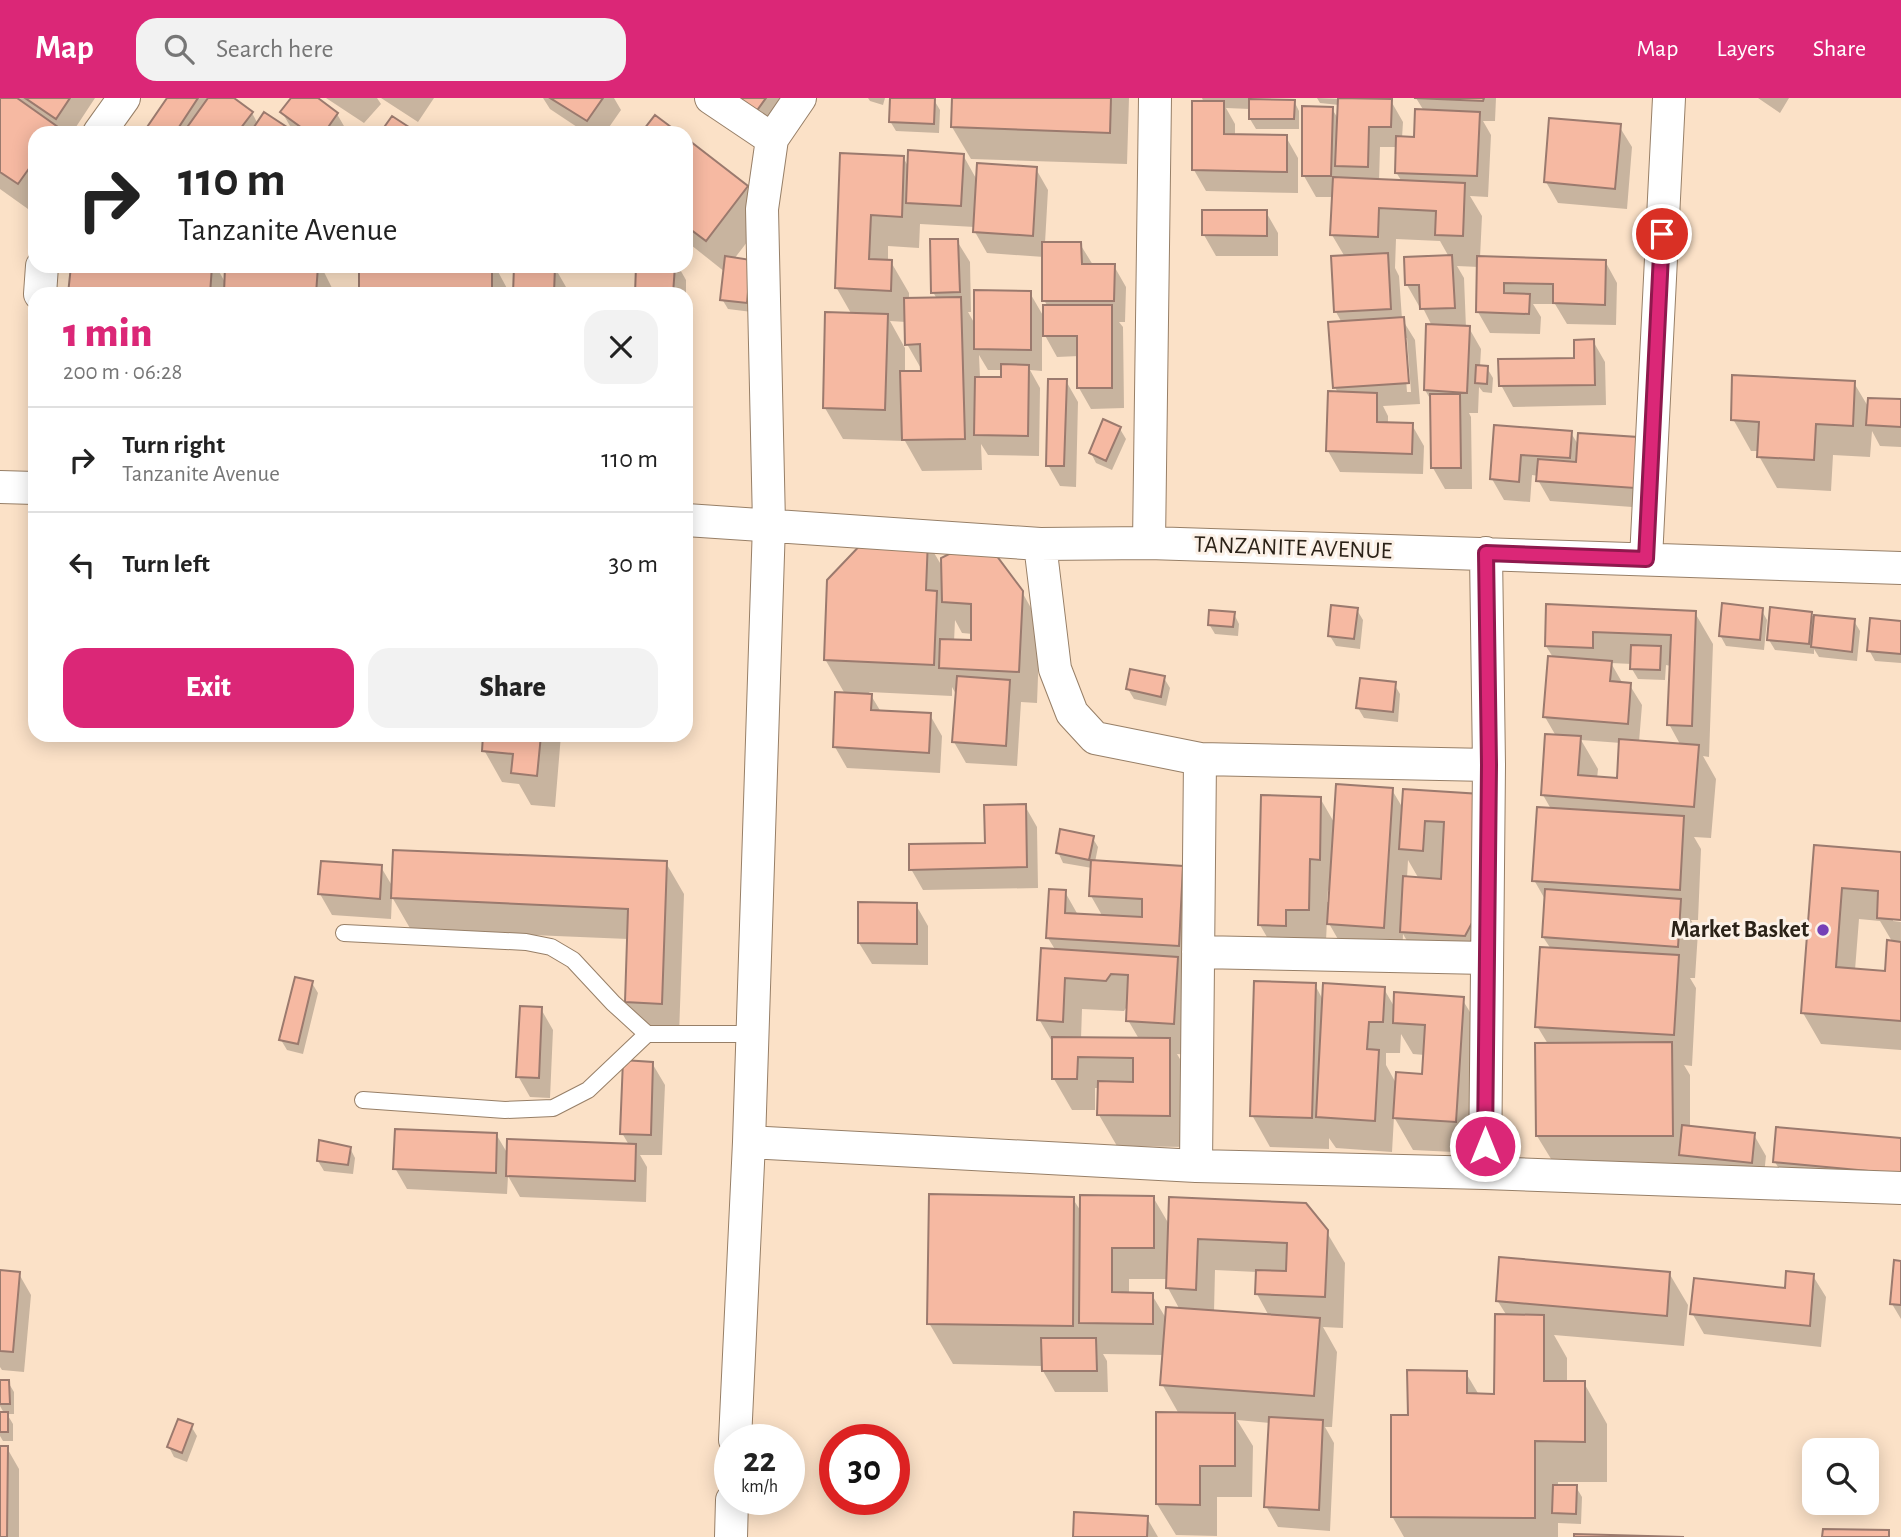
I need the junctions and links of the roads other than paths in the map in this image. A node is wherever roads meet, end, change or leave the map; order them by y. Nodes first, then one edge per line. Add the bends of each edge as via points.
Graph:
1 (124, 98) edge
2 (711, 98) edge
3 (800, 98) edge
4 (1155, 98) edge
5 (1669, 98) edge
6 (104, 126) edge
7 (772, 139) junction
8 (0, 487) edge
9 (28, 488) edge
10 (693, 520) edge
11 (769, 524) junction
12 (1149, 543) junction
13 (1040, 544) junction
14 (1486, 553) junction
15 (1646, 559) junction
16 (1901, 568) edge
17 (1200, 760) junction
18 (1489, 765) junction
19 (344, 933) dead end
20 (1198, 952) junction
21 (1486, 958) junction
22 (647, 1034) junction
23 (753, 1034) junction
24 (363, 1100) dead end
25 (749, 1142) junction
26 (1196, 1166) junction
27 (1485, 1173) junction
28 (1901, 1188) edge
29 (736, 1424) edge
30 (732, 1515) edge
31 (731, 1537) edge

1 - 6 street
2 - 7 street
3 - 7 street
4 - 12 street
5 - 15 street
7 - 11 street via 762,209
8 - 9 street
10 - 11 street, TANZANITE AVENUE
11 - 13 street, TANZANITE AVENUE
11 - 23 street
12 - 13 street, TANZANITE AVENUE
12 - 14 street, TANZANITE AVENUE
13 - 17 street via 1055,669 1072,713 1095,738
14 - 15 street, TANZANITE AVENUE
14 - 18 street
15 - 16 street, TANZANITE AVENUE
17 - 18 street
17 - 20 street
18 - 21 street
19 - 22 lane via 551,947 573,960
20 - 21 street
20 - 26 street
21 - 27 street
22 - 23 lane
22 - 24 lane via 588,1090 553,1108 505,1110
23 - 25 street
25 - 26 street
25 - 29 street
26 - 27 street
27 - 28 street
30 - 31 street

